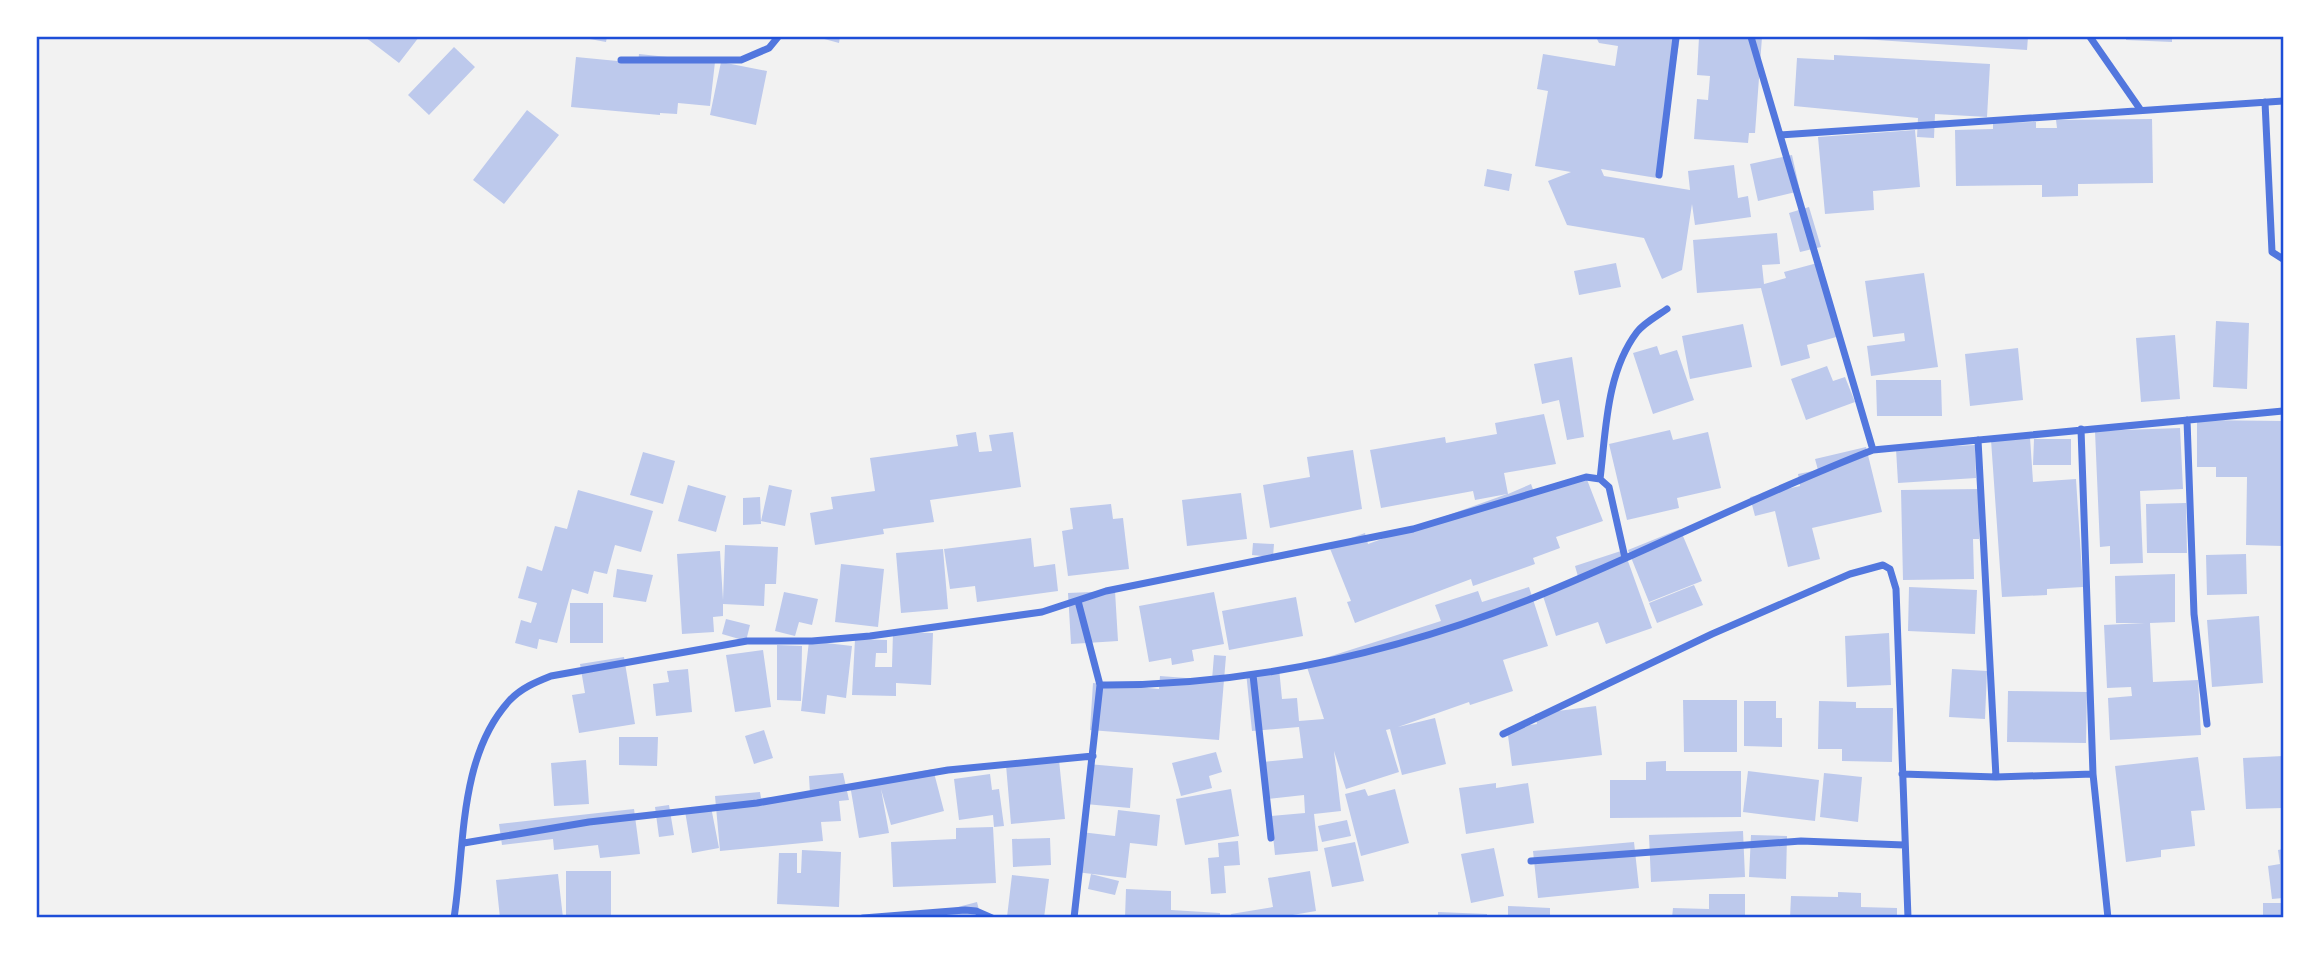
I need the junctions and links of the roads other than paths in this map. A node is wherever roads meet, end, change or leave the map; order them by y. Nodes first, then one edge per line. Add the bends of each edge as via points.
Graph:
1 (778, 37) edge
2 (1676, 37) edge
3 (1751, 37) edge
4 (2090, 37) edge
5 (621, 60) dead end
6 (2283, 101) edge
7 (2265, 102) junction
8 (2140, 109) junction
9 (1780, 135) junction
10 (1659, 175) dead end
11 (2283, 259) edge
12 (1667, 309) dead end
13 (2283, 411) edge
14 (2187, 420) junction
15 (2081, 429) junction
16 (1978, 440) junction
17 (1873, 450) junction
18 (1600, 479) junction
19 (1625, 558) junction
20 (1078, 601) junction
21 (1253, 675) junction
22 (1100, 685) junction
23 (2207, 724) dead end
24 (1503, 734) dead end
25 (1093, 756) junction
26 (1902, 774) junction
27 (2093, 774) junction
28 (1996, 777) junction
29 (1271, 838) dead end
30 (464, 844) junction
31 (1905, 845) junction
32 (1531, 861) dead end
33 (454, 918) edge
34 (863, 918) edge
35 (992, 918) edge
36 (1074, 918) edge
37 (1908, 918) edge
38 (2108, 918) edge

1 - 5 street via 769,48 741,61
2 - 10 street
3 - 9 street
4 - 8 street
6 - 7 street
7 - 8 street
7 - 11 street via 2272,252
8 - 9 street
9 - 17 street
12 - 18 street via 1638,330 1620,360
13 - 14 street
14 - 15 street
14 - 23 street via 2194,614
15 - 16 street
15 - 27 street
16 - 17 street
16 - 28 street
17 - 19 street
18 - 19 street via 1609,487
18 - 20 street via 1576,480 1413,528 1106,591
19 - 21 street via 1527,600 1408,642 1336,661
20 - 22 street
20 - 30 street via 1042,612 870,636 747,640 551,676 510,699 498,716 470,785
21 - 22 street via 1168,685
21 - 29 street
22 - 25 street
24 - 26 street via 1712,634 1850,574 1883,565 1891,569 1896,589
25 - 30 street via 948,770 757,803 589,822
25 - 36 street
26 - 28 street
26 - 31 street
27 - 28 street
27 - 38 street
30 - 33 street
31 - 32 street via 1801,841
31 - 37 street
34 - 35 street via 965,910

